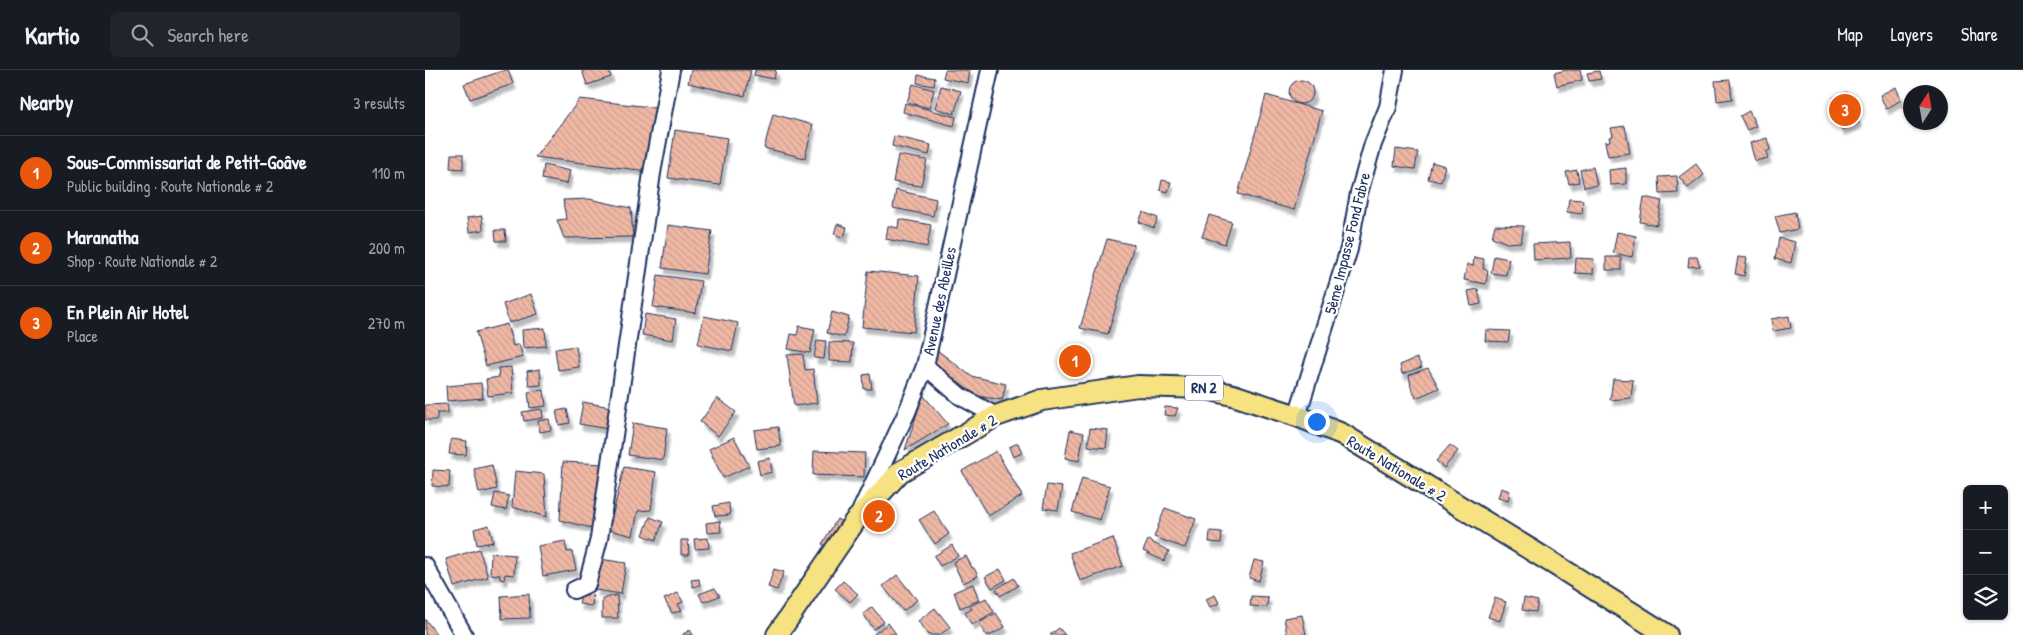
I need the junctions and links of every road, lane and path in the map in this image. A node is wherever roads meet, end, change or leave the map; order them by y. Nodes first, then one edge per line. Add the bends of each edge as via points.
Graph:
1 (671, 70) edge
2 (990, 70) edge
3 (1395, 70) edge
4 (925, 366) junction
5 (996, 416) junction
6 (1297, 416) junction
7 (855, 521) junction
8 (425, 566) edge
9 (574, 590) dead end
10 (464, 635) edge
11 (777, 635) edge
12 (1667, 635) edge

1 - 9 street via 652,173 599,539 587,584
2 - 4 street, Avenue des Abeilles
3 - 6 street, 5ème Impasse Fond Fabre via 1388,107 1359,193 1349,249
4 - 5 street via 960,396
4 - 7 street, Avenue des Abeilles via 907,412
5 - 6 main road, Route Nationale # 2 / RN 2 via 1042,400 1138,386 1203,388
5 - 7 main road, Route Nationale # 2 / RN 2 via 900,472
6 - 12 main road, Route Nationale # 2 / RN 2 via 1341,434 1373,452
7 - 11 main road, Route Nationale # 2 / RN 2
8 - 10 street

